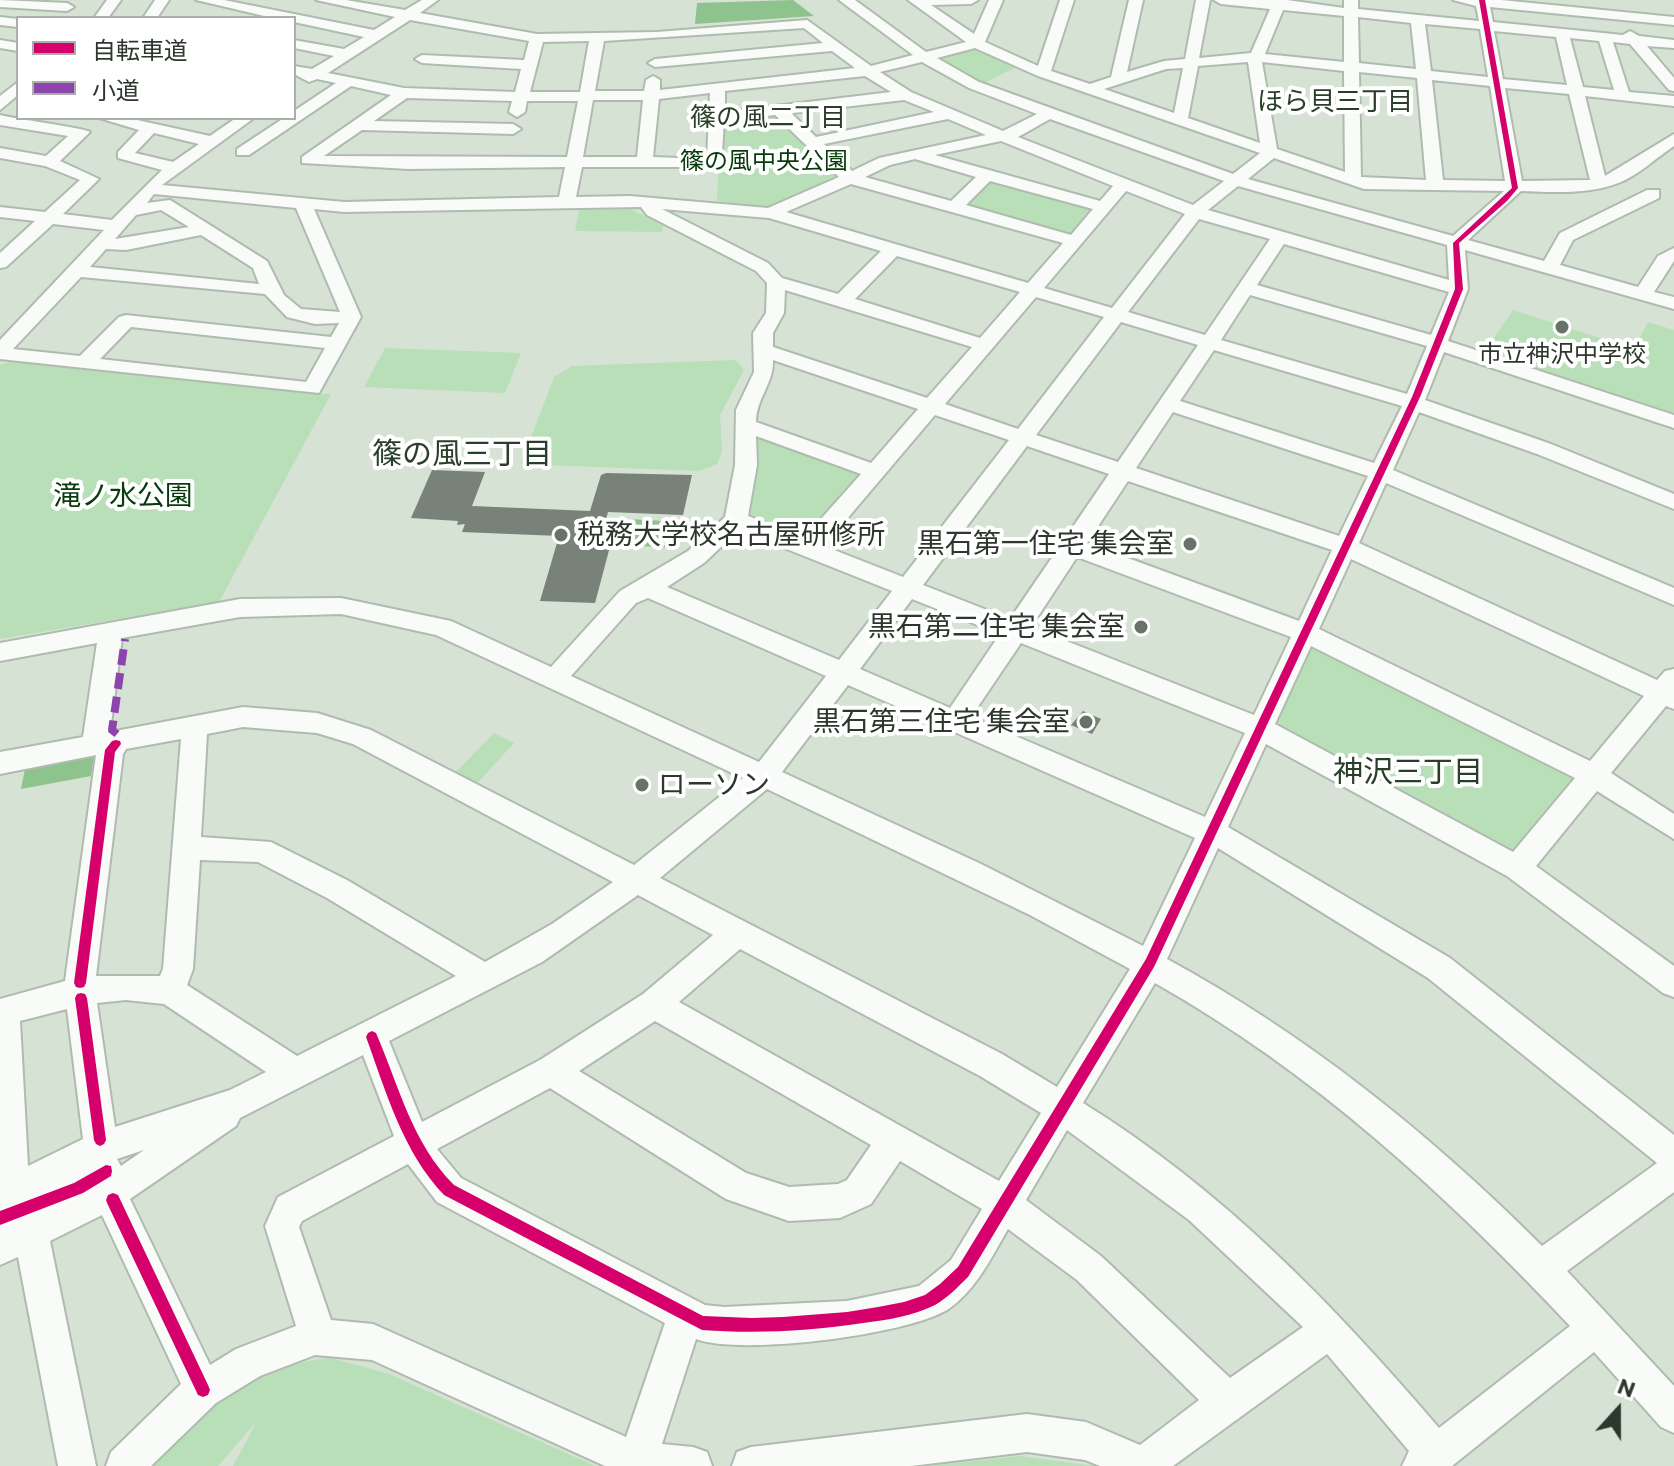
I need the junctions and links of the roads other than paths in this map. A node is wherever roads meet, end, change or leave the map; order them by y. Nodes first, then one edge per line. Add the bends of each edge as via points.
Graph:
1 (203, 0) edge
2 (323, 0) edge
3 (431, 0) edge
4 (846, 0) edge
5 (916, 0) edge
6 (971, 0) edge
7 (996, 0) edge
8 (1067, 0) edge
9 (1136, 0) edge
10 (1203, 0) edge
11 (1221, 0) edge
12 (1460, 0) edge
13 (1482, 1) edge
14 (225, 2) edge
15 (0, 3) edge
16 (70, 3) edge
17 (1280, 3) edge
18 (1605, 6) edge
19 (1351, 7) edge
20 (1674, 9) edge
21 (47, 16) edge
22 (200, 16) edge
23 (285, 16) edge
24 (405, 16) junction
25 (296, 18) edge
26 (1418, 19) junction
27 (1674, 21) edge
28 (1487, 26) junction
29 (1562, 34) junction
30 (377, 35) junction
31 (456, 36) junction
32 (657, 36) junction
33 (537, 38) junction
34 (597, 38) junction
35 (1605, 38) junction
36 (1635, 41) junction
37 (977, 43) junction
38 (296, 44) edge
39 (1674, 44) edge
40 (835, 46) junction
41 (346, 54) junction
42 (924, 57) junction
43 (1256, 57) junction
44 (1192, 62) junction
45 (655, 63) junction
46 (530, 65) junction
47 (1655, 65) junction
48 (412, 66) junction
49 (1674, 66) edge
50 (1352, 67) junction
51 (296, 70) edge
52 (868, 71) junction
53 (1009, 73) junction
54 (1043, 73) junction
55 (314, 74) junction
56 (1423, 75) junction
57 (1118, 78) junction
58 (15, 80) edge
59 (349, 81) junction
60 (1496, 83) junction
61 (296, 87) edge
62 (1674, 87) edge
63 (380, 88) junction
64 (718, 88) junction
65 (983, 88) junction
66 (1090, 89) junction
67 (1575, 91) junction
68 (404, 93) junction
69 (587, 95) junction
70 (652, 95) junction
71 (906, 95) junction
72 (1623, 96) junction
73 (522, 97) junction
74 (1674, 101) edge
75 (0, 105) edge
76 (779, 110) junction
77 (1049, 113) junction
78 (948, 114) junction
79 (296, 117) edge
80 (718, 117) junction
81 (8, 119) edge
82 (116, 120) edge
83 (242, 120) edge
84 (291, 120) edge
85 (1180, 121) junction
86 (358, 125) junction
87 (150, 128) junction
88 (513, 129) junction
89 (1002, 136) junction
90 (1674, 139) edge
91 (208, 142) junction
92 (813, 142) junction
93 (0, 153) edge
94 (1270, 153) junction
95 (916, 155) junction
96 (645, 160) junction
97 (575, 161) junction
98 (49, 162) junction
99 (505, 162) junction
100 (373, 165) junction
101 (176, 168) junction
102 (987, 175) junction
103 (850, 178) junction
104 (1616, 178) junction
105 (1238, 181) junction
106 (1353, 182) junction
107 (1123, 184) junction
108 (1599, 184) junction
109 (1435, 187) junction
110 (1515, 188) junction
111 (150, 189) junction
112 (1653, 194) junction
113 (646, 201) junction
114 (567, 202) junction
115 (305, 203) junction
116 (1674, 204) edge
117 (344, 207) junction
118 (954, 207) junction
119 (1104, 207) junction
120 (0, 212) edge
121 (1195, 212) junction
122 (770, 213) junction
123 (49, 218) junction
124 (122, 218) junction
125 (205, 229) junction
126 (1280, 237) junction
127 (1074, 241) junction
128 (101, 243) junction
129 (1456, 243) junction
130 (894, 249) junction
131 (1674, 253) edge
132 (0, 263) edge
133 (1550, 267) junction
134 (76, 271) junction
135 (776, 282) junction
136 (264, 288) junction
137 (1246, 288) junction
138 (1033, 289) junction
139 (1459, 289) junction
140 (1643, 294) junction
141 (842, 301) junction
142 (1674, 303) edge
143 (1120, 314) junction
144 (352, 317) junction
145 (0, 324) edge
146 (25, 328) junction
147 (224, 331) junction
148 (1210, 341) junction
149 (1438, 343) junction
150 (338, 344) junction
151 (984, 345) junction
152 (763, 350) junction
153 (0, 351) edge
154 (85, 363) junction
155 (1413, 403) junction
156 (1168, 404) junction
157 (931, 407) junction
158 (1674, 422) edge
159 (745, 425) junction
160 (1024, 438) junction
161 (1123, 471) junction
162 (875, 472) junction
163 (1379, 472) junction
164 (1674, 502) edge
165 (736, 520) junction
166 (1072, 546) junction
167 (1344, 546) junction
168 (809, 548) junction
169 (648, 588) junction
170 (910, 589) junction
171 (1674, 597) edge
172 (1016, 631) junction
173 (1304, 632) junction
174 (118, 636) junction
175 (0, 652) edge
176 (843, 673) junction
177 (555, 678) junction
178 (1670, 690) edge
179 (955, 721) junction
180 (195, 725) junction
181 (1260, 728) junction
182 (109, 741) junction
183 (0, 763) edge
184 (1594, 775) junction
185 (764, 776) junction
186 (1674, 828) edge
187 (1210, 831) junction
188 (186, 848) junction
189 (1517, 868) junction
190 (638, 881) junction
191 (738, 932) junction
192 (1150, 963) junction
193 (486, 978) junction
194 (1674, 983) edge
195 (170, 991) junction
196 (654, 1004) junction
197 (2, 1013) edge
198 (372, 1037) junction
199 (551, 1071) junction
200 (297, 1074) junction
201 (236, 1104) junction
202 (1064, 1107) junction
203 (895, 1139) junction
204 (416, 1142) junction
205 (1674, 1156) edge
206 (106, 1170) junction
207 (1674, 1171) edge
208 (1004, 1205) junction
209 (9, 1218) edge
210 (1541, 1268) junction
211 (686, 1315) junction
212 (1597, 1327) junction
213 (1330, 1330) junction
214 (315, 1337) junction
215 (203, 1390) junction
216 (1229, 1403) junction
217 (1674, 1414) edge
218 (1429, 1460) edge
219 (637, 1461) junction
220 (77, 1466) edge
221 (125, 1466) edge
222 (693, 1466) edge
223 (751, 1466) edge
224 (1145, 1466) edge

1 - 14 street
2 - 24 street
3 - 24 street
4 - 42 street
5 - 6 street
5 - 37 street
7 - 37 street
8 - 54 street
9 - 57 street
10 - 44 street
11 - 17 street
12 - 13 street
13 - 18 street
13 - 28 street
14 - 22 street
14 - 23 street
15 - 16 street
16 - 21 street
17 - 19 street
17 - 43 street
18 - 20 street
18 - 27 street
18 - 36 street
19 - 26 street
19 - 50 street
24 - 30 street
24 - 31 street
25 - 30 street
26 - 28 street
26 - 56 street
28 - 29 street
28 - 60 street
29 - 35 street
29 - 67 street
30 - 41 street
31 - 33 street
31 - 48 street
32 - 34 street
32 - 40 street via 807,24
32 - 45 street
33 - 34 street
33 - 46 street
34 - 69 street
35 - 36 street
35 - 72 street
36 - 39 street
36 - 47 street
37 - 42 street
37 - 53 street
38 - 41 street
40 - 45 street
40 - 52 street
41 - 55 street
42 - 52 street
42 - 65 street
43 - 44 street
43 - 50 street
43 - 94 street
44 - 57 street
44 - 85 street
45 - 70 street
46 - 48 street
46 - 73 street
47 - 49 street
47 - 62 street
48 - 63 street
50 - 56 street
50 - 106 street
51 - 55 street
52 - 64 street
52 - 71 street
53 - 54 street
53 - 65 street
54 - 66 street
55 - 59 street
55 - 61 street
56 - 60 street
56 - 109 street
57 - 66 street
58 - 75 street
59 - 63 street
59 - 79 street
60 - 67 street
60 - 110 street
63 - 68 street
64 - 70 street
64 - 80 street
65 - 77 street
66 - 85 street
67 - 72 street
67 - 108 street
68 - 73 street
68 - 86 street
69 - 70 street
69 - 73 street
69 - 97 street
70 - 96 street
71 - 76 street
71 - 78 street
72 - 74 street
73 - 88 street
76 - 80 street
76 - 92 street
77 - 89 street
77 - 105 street
78 - 89 street
78 - 92 street
80 - 96 street via 715,164
81 - 98 street via 82,132
82 - 87 street
83 - 91 street
84 - 91 street via 250,153
85 - 94 street
86 - 88 street
86 - 100 street via 308,160
87 - 91 street
87 - 101 street via 124,155
88 - 99 street
89 - 95 street
89 - 107 street
90 - 104 street
91 - 101 street
92 - 103 street
93 - 98 street
94 - 105 street
94 - 106 street
95 - 102 street
95 - 103 street via 885,161
96 - 97 street
97 - 99 street
97 - 114 street
98 - 123 street via 91,179
99 - 100 street
100 - 117 street
101 - 111 street
102 - 118 street
102 - 119 street
103 - 118 street
103 - 122 street
104 - 108 street
104 - 112 street
105 - 121 street
105 - 129 street
106 - 109 street
107 - 119 street
107 - 121 street
108 - 110 street
109 - 110 street
110 - 129 street
111 - 115 street
111 - 124 street
112 - 116 street
112 - 133 street via 1566,237
113 - 114 street
113 - 122 street
113 - 135 street via 653,211 762,267
114 - 117 street
115 - 117 street
115 - 144 street
118 - 127 street
119 - 127 street
120 - 123 street
121 - 126 street
121 - 143 street
122 - 130 street
123 - 124 street
123 - 132 street
124 - 125 street via 164,204
124 - 128 street
125 - 128 street via 126,245
125 - 136 street via 261,265
126 - 137 street
126 - 139 street
127 - 138 street
128 - 134 street
129 - 133 street
129 - 139 street
130 - 138 street
130 - 141 street
131 - 140 street
133 - 140 street
134 - 136 street
134 - 146 street
135 - 141 street
135 - 152 street via 775,313 763,333
136 - 144 street via 304,319
136 - 147 street
137 - 148 street
137 - 149 street
138 - 143 street
138 - 151 street
139 - 149 street
140 - 142 street
141 - 151 street
143 - 148 street
143 - 160 street
144 - 150 street
145 - 146 street
146 - 153 street
147 - 150 street
147 - 154 street via 126,321
148 - 155 street
148 - 156 street
149 - 155 street
149 - 158 street
150 - 154 street via 312,389
151 - 157 street
152 - 157 street
152 - 159 street via 764,372 746,410
153 - 154 street
155 - 163 street
155 - 164 street
156 - 161 street
156 - 163 street
157 - 160 street
157 - 162 street
159 - 162 street
159 - 165 street via 746,465
160 - 161 street
160 - 170 street
161 - 166 street
161 - 167 street
162 - 168 street
163 - 167 street
163 - 171 street
165 - 168 street
165 - 169 street via 696,557
166 - 172 street
166 - 173 street
167 - 173 street
167 - 178 street
168 - 170 street
169 - 176 street
169 - 177 street via 628,597
170 - 172 street
170 - 176 street
172 - 179 street
172 - 181 street
173 - 181 street
173 - 184 street
174 - 175 street
174 - 177 street via 240,608 341,606 442,627
174 - 182 street
176 - 179 street
176 - 185 street
177 - 185 street
178 - 184 street
179 - 187 street
180 - 182 street
180 - 188 street
180 - 190 street via 243,717 280,719 317,723 362,737
181 - 187 street
181 - 189 street
182 - 183 street
182 - 206 street via 80,991
184 - 186 street
184 - 189 street
185 - 190 street
185 - 192 street via 1078,923
187 - 192 street
187 - 205 street via 1439,968
188 - 193 street via 261,850
188 - 195 street via 178,969
189 - 194 street
190 - 191 street
190 - 193 street via 579,925
191 - 196 street
191 - 202 street
192 - 202 street
192 - 210 street via 1304,1061 1402,1139
193 - 198 street
195 - 197 street via 92,988
195 - 200 street
196 - 199 street
196 - 203 street
197 - 209 street
198 - 200 street
198 - 204 street
199 - 203 street via 738,1187 789,1204 840,1201 859,1192
199 - 204 street
200 - 201 street
201 - 209 street via 101,1148
201 - 209 street via 111,1192
202 - 208 street
202 - 213 street via 1194,1202
203 - 208 street
204 - 211 street via 436,1179 449,1190
204 - 214 street via 290,1209 282,1226 313,1316
206 - 209 street
206 - 215 street
207 - 210 street
208 - 211 street via 963,1272 928,1301 897,1311 739,1327 702,1323
208 - 216 street via 1089,1268
209 - 220 street
210 - 212 street
211 - 219 street
212 - 217 street
212 - 218 street
213 - 216 street
213 - 218 street
214 - 215 street via 249,1362
214 - 219 street via 373,1342
215 - 221 street
216 - 224 street
219 - 222 street
223 - 224 street via 1027,1433 1086,1441

